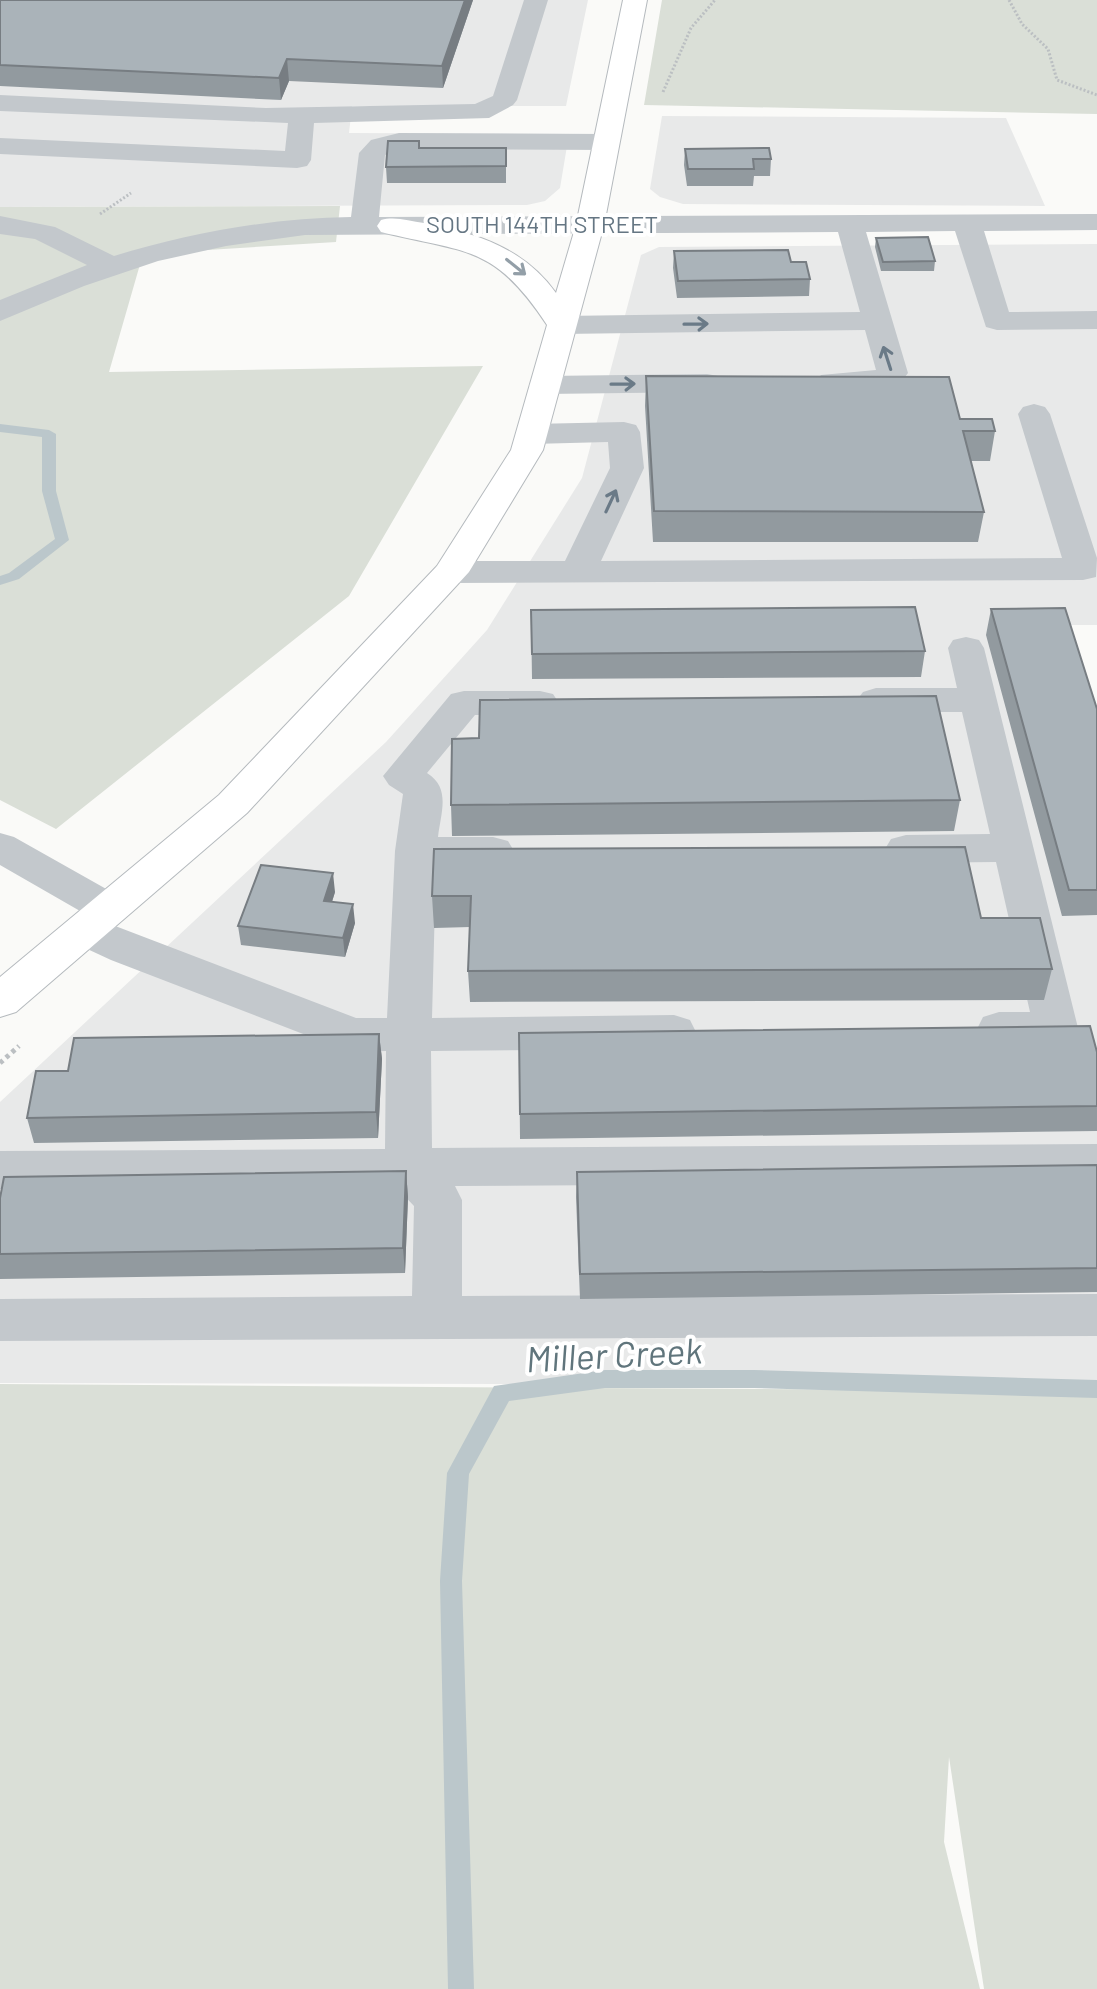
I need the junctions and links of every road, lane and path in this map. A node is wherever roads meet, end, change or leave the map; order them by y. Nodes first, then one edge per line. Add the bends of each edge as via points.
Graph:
1 (536, 0) edge
2 (635, 0) edge
3 (715, 0) edge
4 (1009, 0) edge
5 (663, 92) dead end
6 (1097, 95) edge
7 (0, 103) edge
8 (302, 115) junction
9 (606, 142) junction
10 (0, 146) edge
11 (1097, 222) edge
12 (967, 223) junction
13 (850, 224) junction
14 (0, 225) edge
15 (590, 225) junction
16 (378, 226) junction
17 (109, 265) junction
18 (0, 312) edge
19 (1097, 320) edge
20 (876, 321) junction
21 (562, 325) junction
22 (803, 382) edge
23 (740, 383) edge
24 (545, 385) junction
25 (1034, 414) dead end
26 (532, 434) junction
27 (578, 571) junction
28 (451, 572) junction
29 (966, 648) dead end
30 (978, 700) junction
31 (838, 701) edge
32 (573, 702) edge
33 (0, 847) edge
34 (1014, 848) junction
35 (872, 849) edge
36 (416, 851) junction
37 (526, 851) edge
38 (97, 919) junction
39 (0, 1001) edge
40 (962, 1029) edge
41 (709, 1031) edge
42 (409, 1034) junction
43 (1077, 1034) edge
44 (1097, 1163) edge
45 (408, 1169) junction
46 (0, 1170) edge
47 (1097, 1315) edge
48 (437, 1317) junction
49 (0, 1320) edge

1 - 8 street via 504,100 480,112
2 - 9 main road
3 - 5 path via 691,28
4 - 6 path via 1018,19 1048,51 1057,80
7 - 8 street
8 - 10 street via 297,160
9 - 15 main road
9 - 16 street via 399,141 380,146 372,153
11 - 12 street, SOUTH 144TH STREET
12 - 13 street, SOUTH 144TH STREET
12 - 19 street via 997,321
13 - 15 street, SOUTH 144TH STREET
13 - 20 street
14 - 17 street via 56,235
15 - 16 street, SOUTH 144TH STREET
15 - 21 main road
16 - 17 street, SOUTH 144TH STREET via 305,226 237,234
16 -> 21 main road via 462,239 491,249 530,279
17 - 18 street, SOUTH 144TH STREET
21 -> 20 street
22 -> 20 street via 889,377
21 - 24 main road
24 -> 23 street
24 - 26 main road
25 - 27 street via 1083,569
27 -> 26 street via 627,468 624,432
26 - 28 main road
27 - 28 street
28 - 38 main road via 233,804
29 - 30 street
30 - 31 street
30 - 34 street
32 - 36 street via 464,703 403,776 424,789
33 - 38 street
34 - 35 street
34 - 43 street
36 - 37 street
36 - 42 street
38 - 39 main road
38 - 42 street via 126,949 353,1035
40 - 43 street
41 - 42 street
42 - 45 street
44 - 45 street
45 - 46 street
45 - 48 street via 438,1200
47 - 48 street
48 - 49 street

